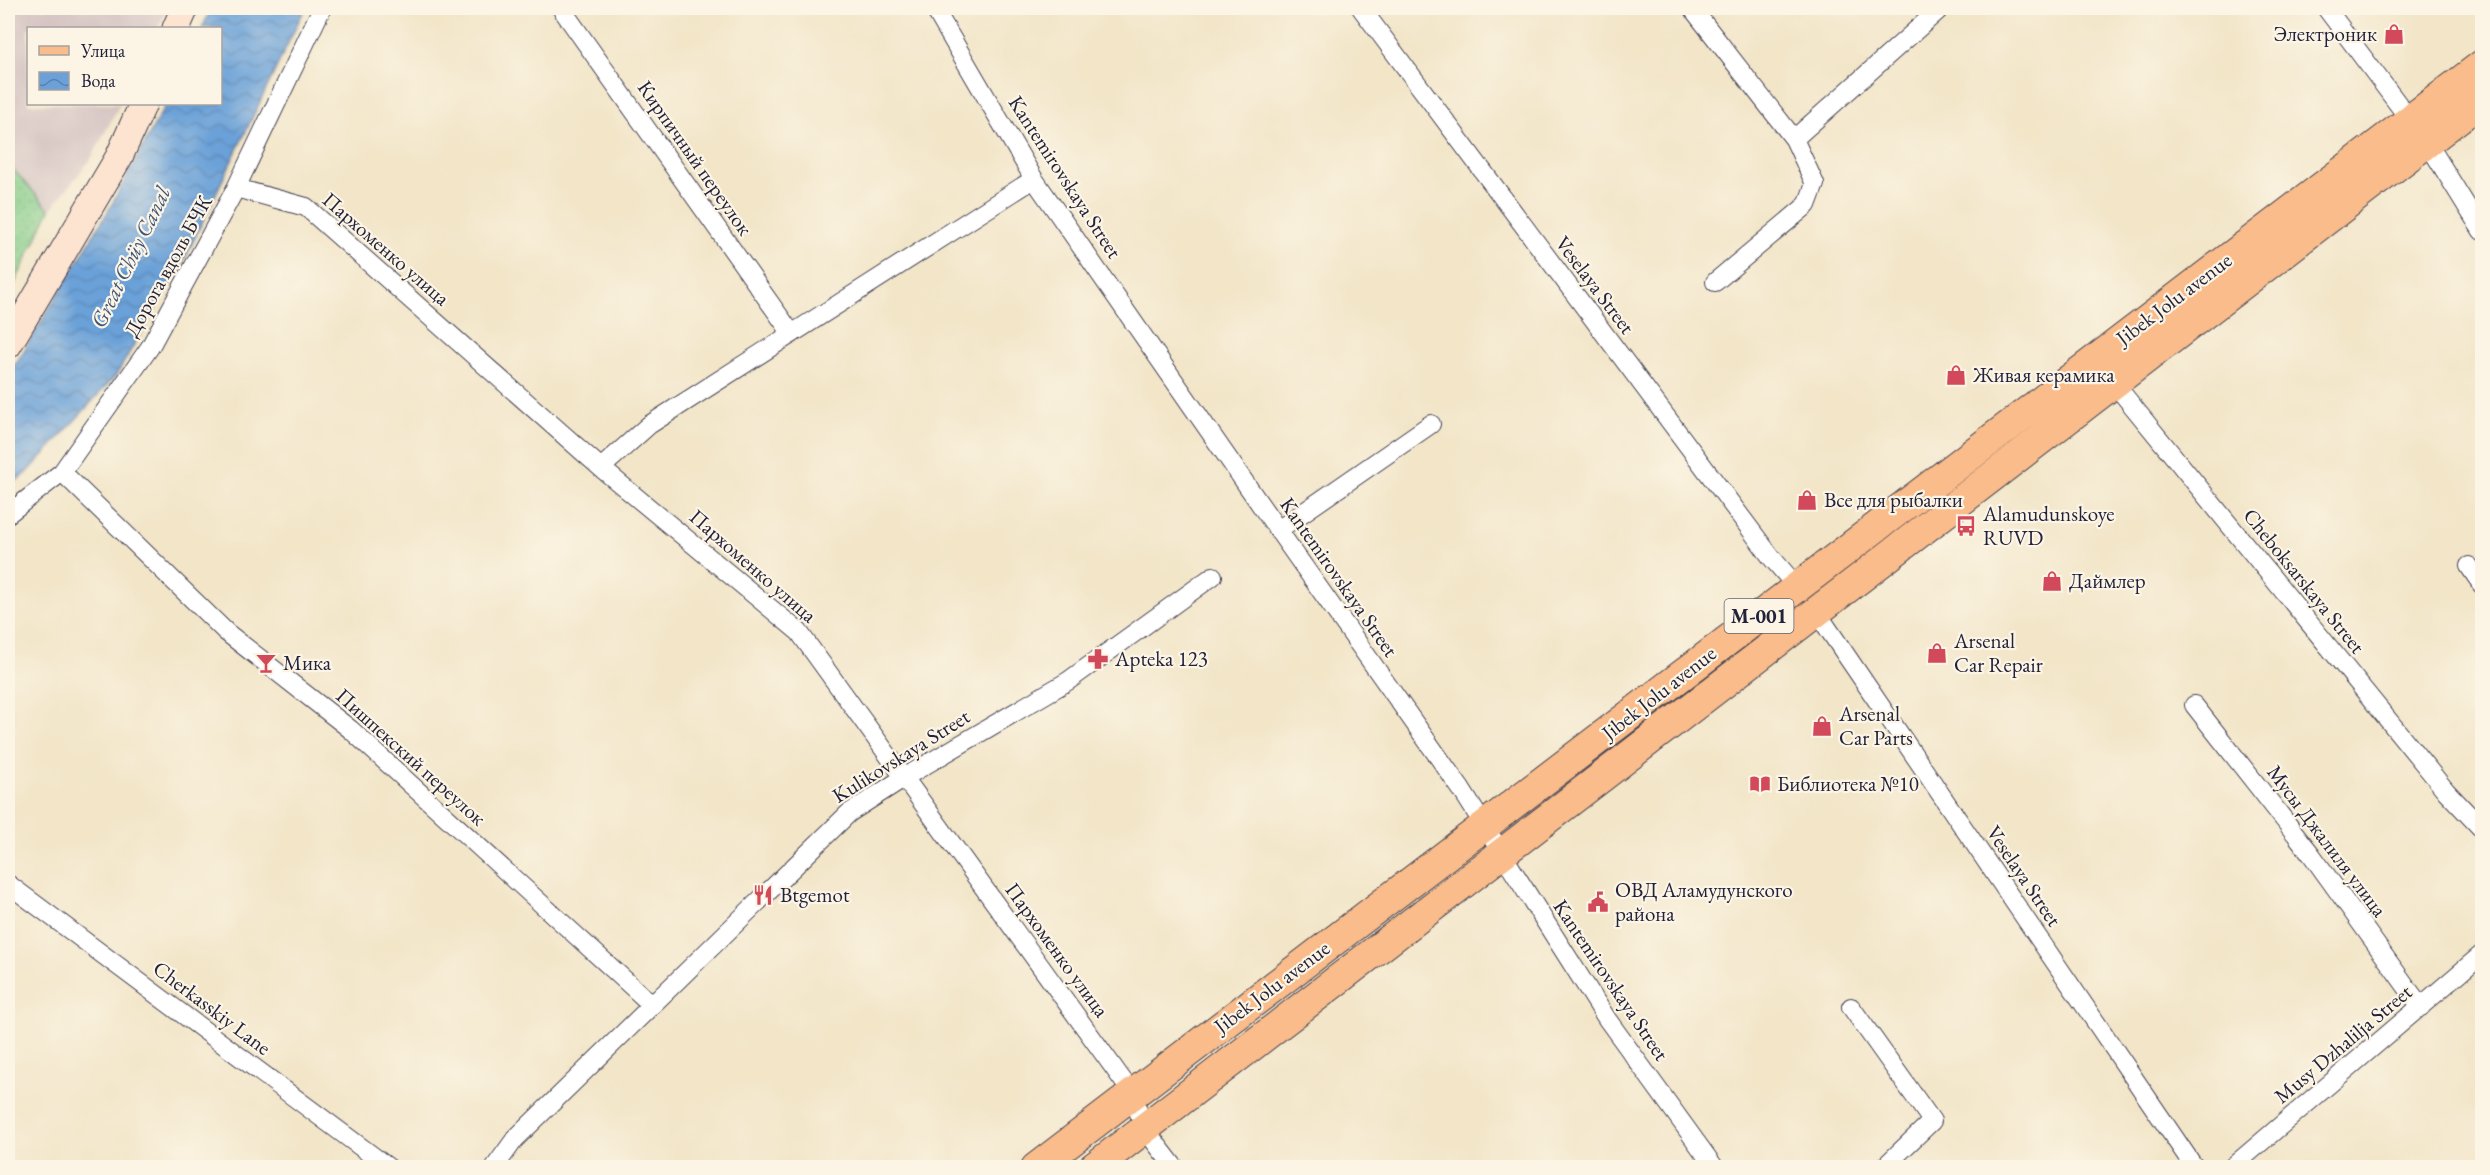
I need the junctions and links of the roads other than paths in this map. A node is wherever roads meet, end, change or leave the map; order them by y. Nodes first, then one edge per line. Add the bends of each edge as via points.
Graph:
1 (185, 8) edge
2 (322, 8) edge
3 (561, 8) edge
4 (934, 8) edge
5 (1361, 8) edge
6 (1692, 8) edge
7 (1941, 8) edge
8 (2326, 8) edge
9 (176, 27) edge
10 (2482, 65) edge
11 (2482, 100) edge
12 (143, 105) edge
13 (2418, 131) junction
14 (1794, 140) junction
15 (1034, 179) junction
16 (236, 189) junction
17 (2482, 231) edge
18 (1715, 282) dead end
19 (792, 334) junction
20 (8, 345) edge
21 (2094, 359) junction
22 (2114, 383) junction
23 (1431, 424) dead end
24 (601, 468) junction
25 (62, 472) junction
26 (8, 514) edge
27 (1278, 530) junction
28 (2469, 566) dead end
29 (1213, 576) dead end
30 (2482, 585) edge
31 (1796, 586) junction
32 (1816, 610) junction
33 (2194, 705) dead end
34 (905, 777) junction
35 (1485, 825) junction
36 (2482, 829) edge
37 (1501, 854) junction
38 (8, 884) edge
39 (2482, 954) edge
40 (651, 1004) junction
41 (1851, 1007) dead end
42 (2421, 1007) junction
43 (1132, 1093) junction
44 (1144, 1128) junction
45 (389, 1167) edge
46 (494, 1167) edge
47 (1036, 1167) edge
48 (1093, 1167) edge
49 (1175, 1167) edge
50 (1715, 1167) edge
51 (1882, 1167) edge
52 (2195, 1167) edge
53 (2231, 1167) edge

1 - 9 street
2 - 16 street, Дорога вдоль БЧК
3 - 19 street, Кирпичный переулок
4 - 15 street, Kantemirovskaya Street
5 - 31 street, Veselaya Street
6 - 14 street
7 - 14 street
8 - 13 street
10 - 13 main road, Jibek Jolu avenue / М-001
11 - 13 main road, Jibek Jolu avenue / М-001
12 - 20 street via 119,157
13 - 17 street
13 - 21 main road, Jibek Jolu avenue / М-001
13 - 22 main road, Jibek Jolu avenue / М-001
14 - 18 street via 1815,184 1807,205
15 - 19 street
15 - 27 street, Kantemirovskaya Street
16 - 24 street, Пархоменко улица via 306,207
16 - 25 street, Дорога вдоль БЧК via 150,347
19 - 24 street via 649,425
21 - 22 street, Cheboksarskaya Street
21 - 31 main road, Jibek Jolu avenue / М-001
22 - 32 main road, Jibek Jolu avenue / М-001
22 - 36 street, Cheboksarskaya Street via 2446,791
23 - 27 street
24 - 34 street, Пархоменко улица via 799,632
25 - 26 street, Дорога вдоль БЧК
25 - 40 street, Пишпекский переулок via 226,632 350,729
27 - 35 street, Kantemirovskaya Street
28 - 30 street
29 - 34 street, Kulikovskaya Street via 1068,681
31 - 35 main road, Jibek Jolu avenue / М-001
32 - 37 main road, Jibek Jolu avenue / М-001
32 - 52 street, Veselaya Street
33 - 42 street, Мусы Джалиля улица via 2311,854
34 - 40 street, Kulikovskaya Street via 849,813
34 - 43 street, Пархоменко улица
35 - 37 street, Kantemirovskaya Street
35 - 43 main road, Jibek Jolu avenue / М-001
37 - 44 main road, Jibek Jolu avenue / М-001
37 - 50 street, Kantemirovskaya Street via 1607,1020
38 - 45 street, Cherkasskiy Lane
39 - 42 street, Musy Dzhalilja Street
40 - 46 street, Kulikovskaya Street via 515,1139
41 - 51 street via 1932,1121
42 - 53 street, Musy Dzhalilja Street
43 - 44 street, Пархоменко улица
43 - 47 main road, Jibek Jolu avenue / М-001
44 - 48 main road, Jibek Jolu avenue / М-001
44 - 49 street, Пархоменко улица

